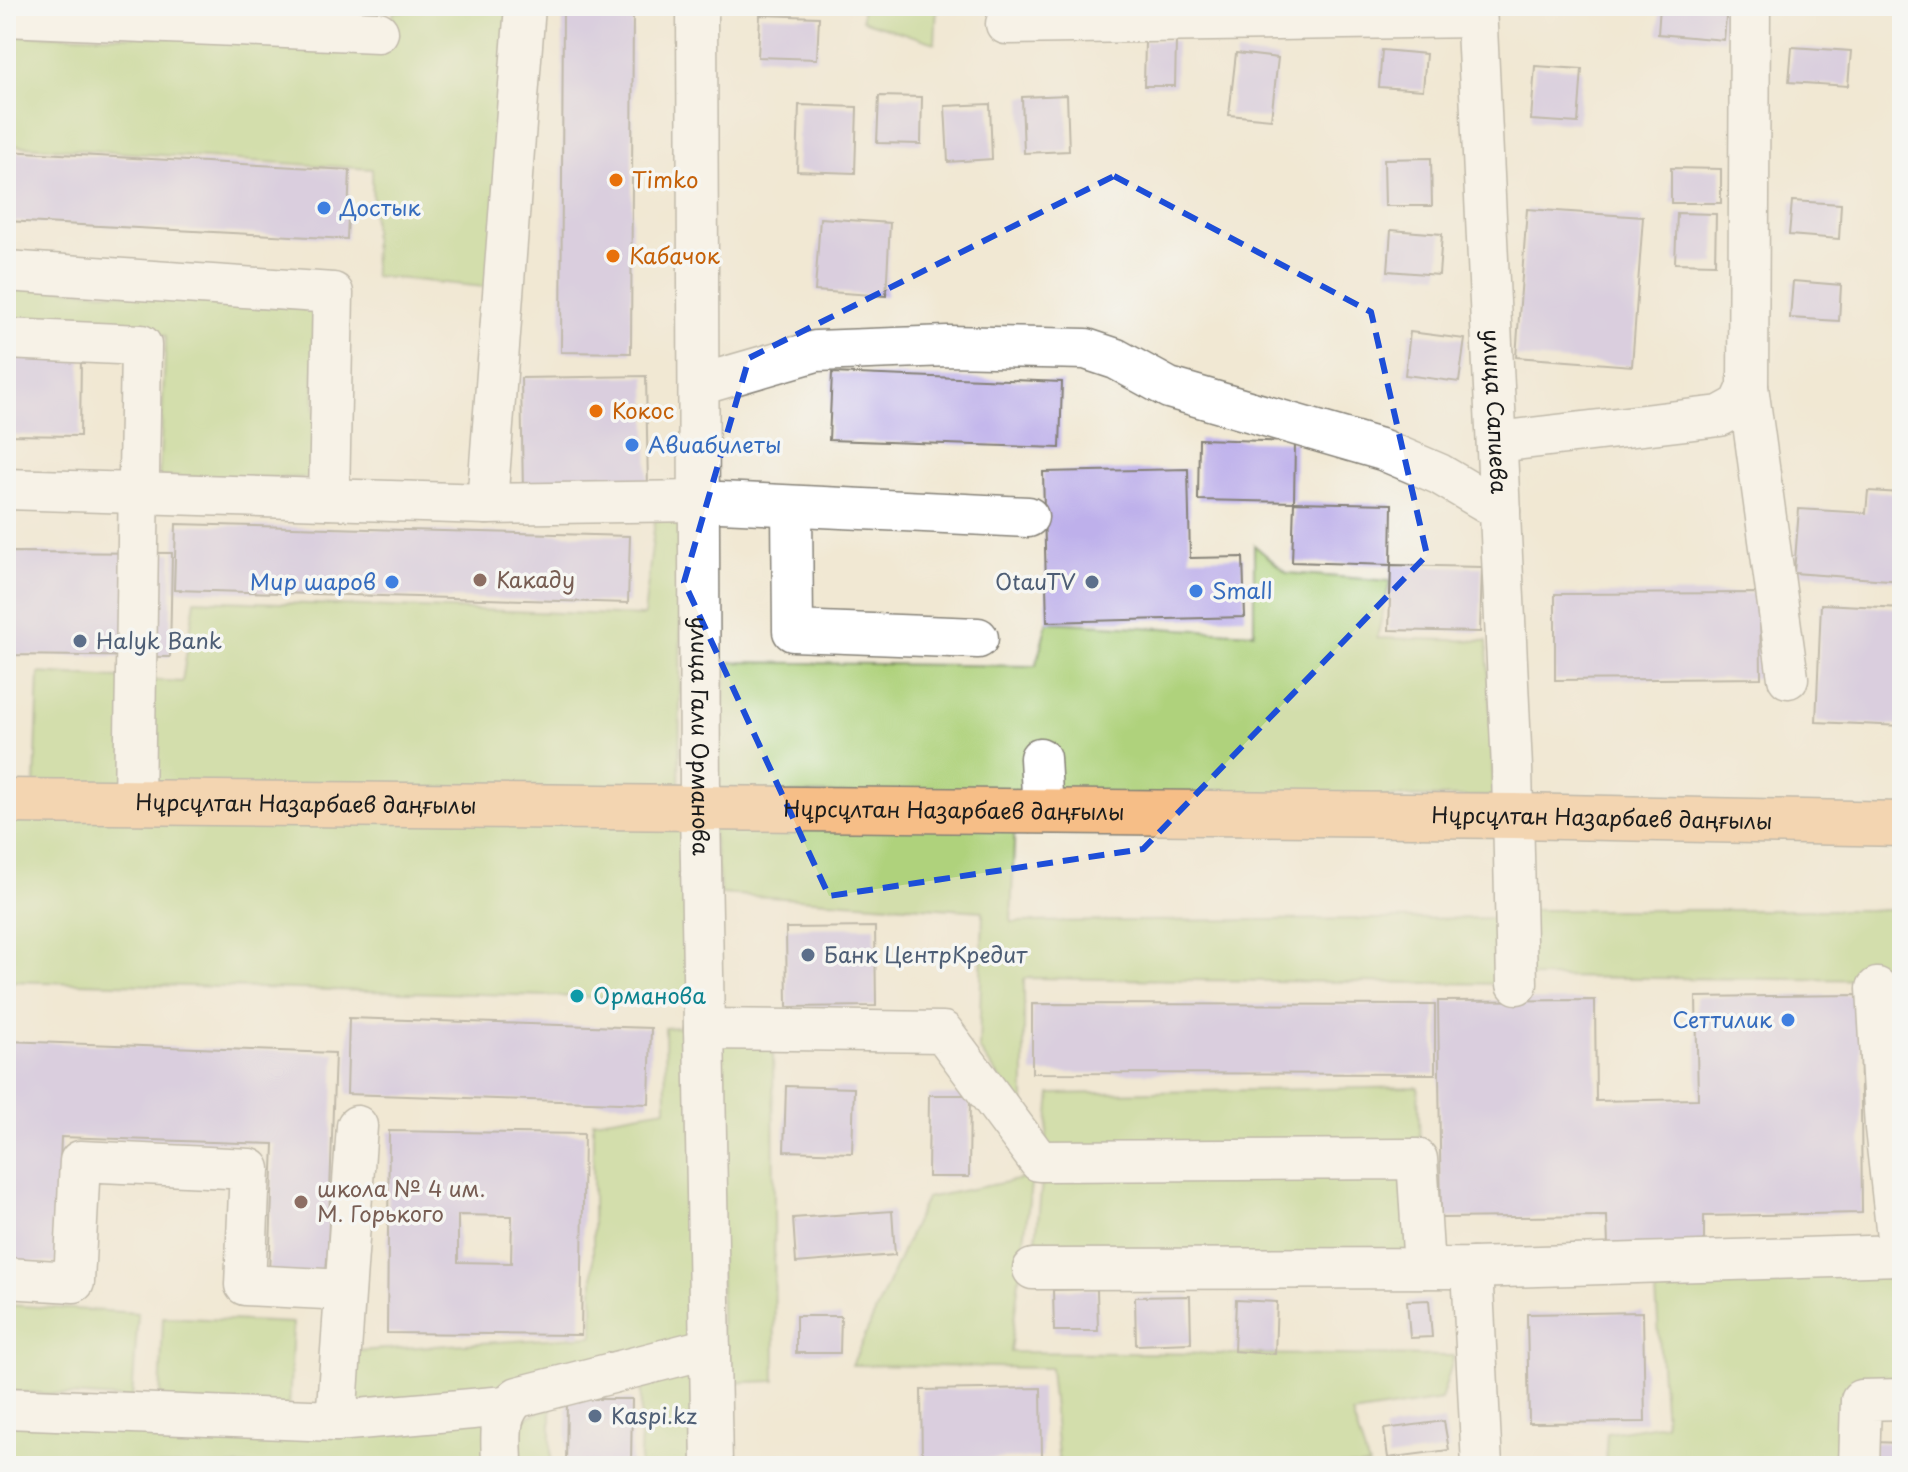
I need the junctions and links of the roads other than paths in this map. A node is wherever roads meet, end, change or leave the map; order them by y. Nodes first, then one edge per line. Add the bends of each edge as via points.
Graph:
1 (525, 6) edge
2 (697, 6) edge
3 (1750, 6) edge
4 (1476, 11) edge
5 (6, 16) edge
6 (1006, 24) dead end
7 (378, 32) dead end
8 (6, 271) edge
9 (6, 339) edge
10 (699, 385) junction
11 (1748, 387) junction
12 (1497, 442) junction
13 (6, 489) edge
14 (138, 493) junction
15 (329, 499) junction
16 (699, 501) junction
17 (487, 504) junction
18 (792, 506) junction
19 (1500, 510) junction
20 (1028, 517) dead end
21 (978, 638) dead end
22 (1788, 678) dead end
23 (1040, 758) dead end
24 (6, 801) edge
25 (134, 802) junction
26 (700, 808) junction
27 (1043, 812) junction
28 (1514, 816) junction
29 (1902, 824) edge
30 (1517, 984) dead end
31 (1877, 988) dead end
32 (704, 1029) junction
33 (357, 1126) dead end
34 (1894, 1128) edge
35 (1424, 1268) junction
36 (1472, 1268) junction
37 (1033, 1269) dead end
38 (6, 1278) edge
39 (345, 1290) junction
40 (710, 1348) junction
41 (1902, 1399) edge
42 (506, 1406) junction
43 (6, 1408) edge
44 (336, 1421) junction
45 (502, 1466) edge
46 (712, 1466) edge
47 (1482, 1466) edge
48 (1859, 1466) edge

1 - 17 street
2 - 10 street, улица Гали Орманова
3 - 11 street
4 - 6 street
4 - 12 street, улица Сапиева
5 - 7 street
8 - 15 street via 333,293
9 - 14 street via 141,345
10 - 16 street, улица Гали Орманова
10 - 19 street via 816,351 948,346 1086,349 1169,388 1383,450 1439,474
11 - 12 street via 1740,405 1720,416
11 - 22 street
12 - 19 street, улица Сапиева
13 - 14 street
14 - 15 street
14 - 25 street
15 - 17 street
16 - 17 street
16 - 18 street
16 - 26 street, улица Гали Орманова
18 - 20 street
18 - 21 street via 793,631
19 - 28 street, улица Сапиева
23 - 27 street
24 - 25 main road, Нұрсұлтан Назарбаев даңғылы
25 - 26 main road, Нұрсұлтан Назарбаев даңғылы
26 - 27 main road, Нұрсұлтан Назарбаев даңғылы
26 - 32 street, улица Гали Орманова
27 - 28 main road, Нұрсұлтан Назарбаев даңғылы
28 - 29 main road, Нұрсұлтан Назарбаев даңғылы
28 - 30 street, улица Сапиева
31 - 34 street
32 - 35 street via 943,1032 1039,1161 1417,1159
32 - 40 street, улица Гали Орманова
33 - 39 street
34 - 36 street via 1899,1255
35 - 36 street
35 - 37 street
36 - 47 street
38 - 39 street via 74,1282 80,1161 250,1169 245,1285
39 - 44 street
40 - 42 street via 518,1397
40 - 46 street, улица Гали Орманова
41 - 48 street via 1861,1400
42 - 44 street
42 - 45 street
43 - 44 street

